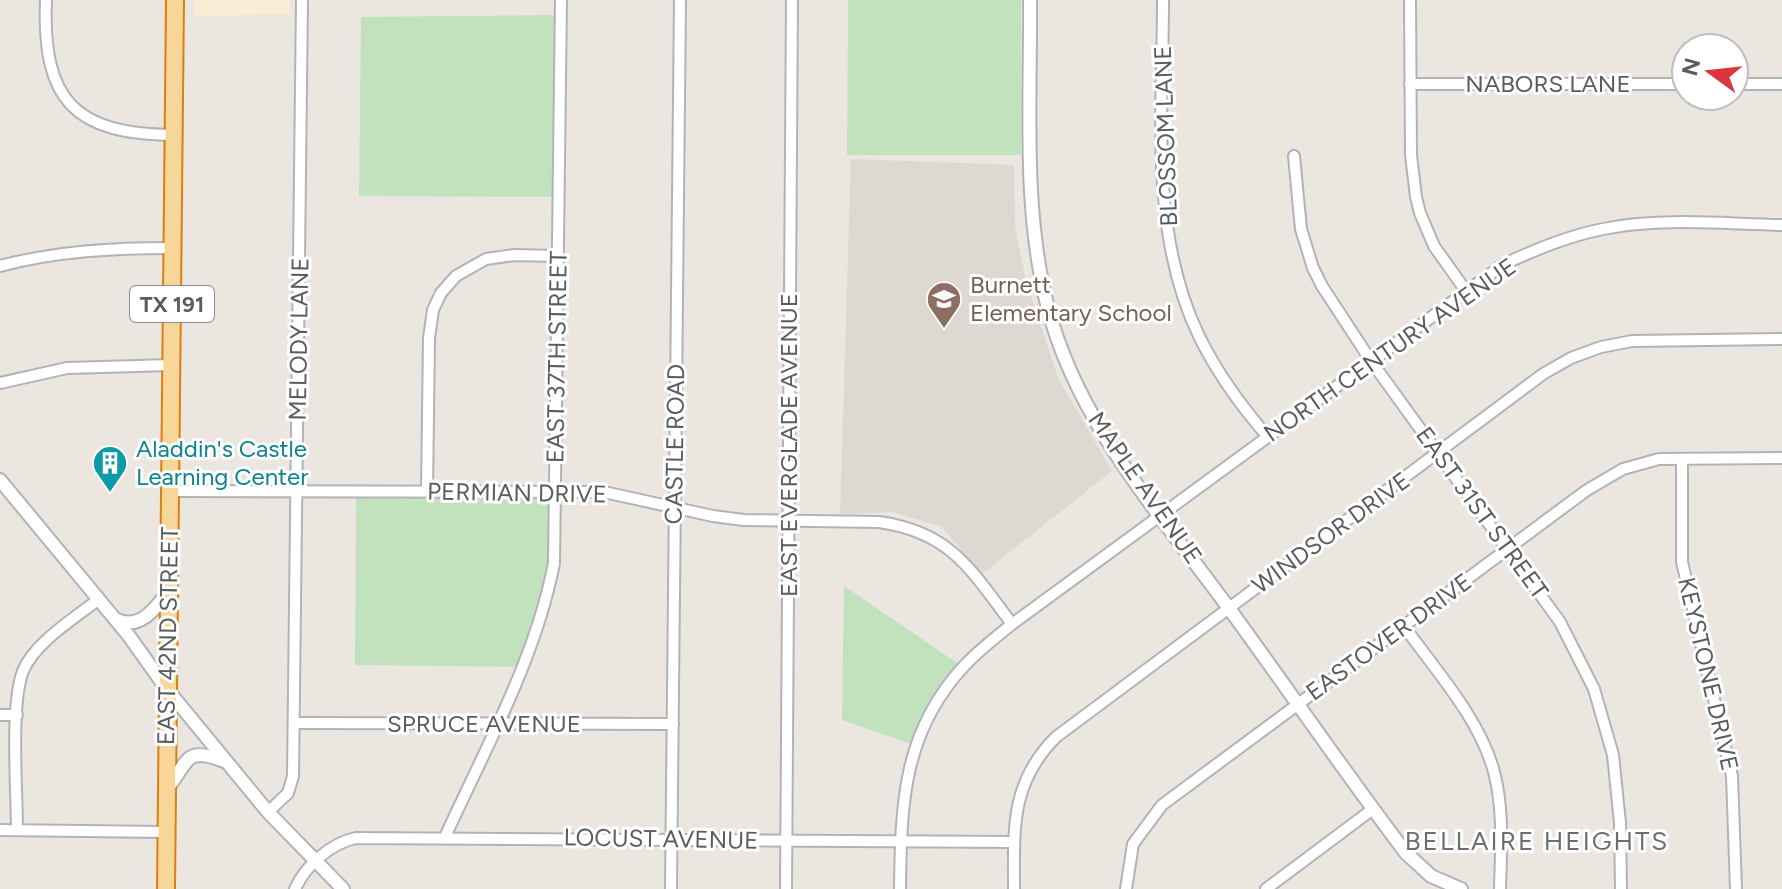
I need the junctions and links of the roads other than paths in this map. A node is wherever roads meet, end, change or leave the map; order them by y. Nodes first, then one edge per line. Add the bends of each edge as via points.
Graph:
1 (46, 0) edge
2 (175, 0) edge
3 (302, 0) edge
4 (561, 0) edge
5 (680, 0) edge
6 (792, 0) edge
7 (1030, 0) edge
8 (1163, 0) edge
9 (1410, 0) edge
10 (1410, 84) junction
11 (1670, 84) edge
12 (1750, 84) edge
13 (1782, 84) edge
14 (173, 135) junction
15 (1294, 156) dead end
16 (1782, 225) edge
17 (172, 248) junction
18 (558, 256) junction
19 (0, 266) edge
20 (1466, 291) junction
21 (1782, 339) edge
22 (1371, 361) junction
23 (171, 365) junction
24 (0, 383) edge
25 (1268, 437) junction
26 (1439, 453) junction
27 (1782, 458) edge
28 (1682, 459) junction
29 (0, 480) edge
30 (297, 490) junction
31 (170, 491) junction
32 (427, 491) junction
33 (556, 491) junction
34 (675, 507) junction
35 (1160, 515) junction
36 (788, 520) junction
37 (1509, 549) junction
38 (168, 592) junction
39 (99, 599) junction
40 (1229, 608) junction
41 (115, 620) junction
42 (1012, 624) junction
43 (1404, 626) junction
44 (166, 688) junction
45 (1298, 704) junction
46 (0, 715) edge
47 (17, 715) junction
48 (295, 723) junction
49 (496, 724) junction
50 (673, 724) junction
51 (226, 761) junction
52 (166, 790) junction
53 (1373, 809) junction
54 (268, 812) junction
55 (0, 830) edge
56 (17, 830) junction
57 (166, 832) junction
58 (445, 837) junction
59 (672, 839) junction
60 (786, 840) junction
61 (900, 841) junction
62 (1014, 842) junction
63 (316, 862) junction
64 (1281, 878) junction
65 (166, 889) edge
66 (295, 889) edge
67 (343, 889) edge
68 (671, 889) edge
69 (786, 889) edge
70 (900, 889) edge
71 (1014, 889) edge
72 (1126, 889) edge
73 (1266, 889) edge
74 (1289, 889) edge
75 (1461, 889) edge
76 (1500, 889) edge
77 (1621, 889) edge
78 (1736, 889) edge

1 - 14 street via 50,65 65,98 110,129
2 - 14 highway, EAST 42ND STREET / TX 191
3 - 30 street, MELODY LANE
4 - 18 street, EAST 37TH STREET
5 - 34 street, CASTLE ROAD
6 - 36 street, EAST EVERGLADE AVENUE
7 - 35 street, MAPLE AVENUE via 1033,203 1048,309 1079,391
8 - 25 street, BLOSSOM LANE via 1163,184 1173,262 1210,357
9 - 10 street
10 - 11 street, NABORS LANE
10 - 20 street via 1411,155 1420,213
12 - 13 street
14 - 17 highway, EAST 42ND STREET / TX 191
15 - 22 street, EAST 31ST STREET via 1301,229 1313,268
16 - 20 street, NORTH CENTURY AVENUE via 1605,228 1551,243 1504,264
17 - 19 street via 93,250
17 - 23 highway, EAST 42ND STREET / TX 191
18 - 32 street via 486,259 456,276 441,293 429,338
18 - 33 street, EAST 37TH STREET
20 - 22 street, NORTH CENTURY AVENUE
21 - 26 street, WINDSOR DRIVE via 1632,341 1601,347 1543,374
22 - 25 street, NORTH CENTURY AVENUE
22 - 26 street, EAST 31ST STREET
23 - 24 street via 67,368
23 - 31 highway, EAST 42ND STREET / TX 191
25 - 35 street, NORTH CENTURY AVENUE
26 - 37 street, EAST 31ST STREET
26 - 40 street, WINDSOR DRIVE
27 - 28 street, EASTOVER DRIVE
28 - 37 street, EASTOVER DRIVE via 1640,463 1605,478
28 - 78 street, KEYSTONE DRIVE via 1682,562 1732,776
29 - 39 street
30 - 31 street, PERMIAN DRIVE
30 - 32 street, PERMIAN DRIVE
30 - 48 street, MELODY LANE
31 - 38 highway, EAST 42ND STREET / TX 191
32 - 33 street, PERMIAN DRIVE
33 - 34 street, PERMIAN DRIVE via 604,492
33 - 49 street, EAST 37TH STREET via 554,563 546,603
34 - 36 street, PERMIAN DRIVE via 744,520
34 - 50 street, CASTLE ROAD
35 - 40 street, MAPLE AVENUE
35 - 42 street, NORTH CENTURY AVENUE
36 - 42 street, PERMIAN DRIVE via 879,522 921,531 957,555
36 - 60 street, EAST EVERGLADE AVENUE
37 - 43 street, EASTOVER DRIVE
37 - 77 street, EAST 31ST STREET via 1560,622 1594,689 1613,755
38 - 41 street via 138,622
38 - 44 highway, EAST 42ND STREET / TX 191
39 - 41 street
39 - 47 street via 43,644 23,670
40 - 45 street, MAPLE AVENUE
40 - 62 street, WINDSOR DRIVE via 1044,748 1022,788
41 - 44 street
42 - 61 street, NORTH CENTURY AVENUE via 963,667 930,713 908,770
43 - 45 street, EASTOVER DRIVE
43 - 76 street via 1463,709 1492,764 1501,819
44 - 51 street
44 - 52 highway, EAST 42ND STREET / TX 191
45 - 53 street, MAPLE AVENUE
45 - 72 street, EASTOVER DRIVE via 1156,811 1133,844
46 - 47 street
47 - 56 street
48 - 49 street, SPRUCE AVENUE
48 - 54 street, MELODY LANE via 291,787
49 - 50 street, SPRUCE AVENUE
49 - 58 street, EAST 37TH STREET
50 - 59 street, CASTLE ROAD
51 - 52 street via 196,754
51 - 54 street
52 - 57 highway, EAST 42ND STREET / TX 191
53 - 64 street
53 - 75 street, MAPLE AVENUE via 1422,870
54 - 63 street
55 - 56 street
56 - 57 street
57 - 65 highway, EAST 42ND STREET / TX 191
58 - 59 street, LOCUST AVENUE
58 - 63 street, LOCUST AVENUE via 345,840
59 - 60 street, LOCUST AVENUE
59 - 68 street, CASTLE ROAD
60 - 61 street, LOCUST AVENUE
60 - 69 street, EAST EVERGLADE AVENUE
61 - 62 street, LOCUST AVENUE
61 - 70 street, NORTH CENTURY AVENUE
62 - 71 street, WINDSOR DRIVE
63 - 66 street
63 - 67 street
64 - 73 street
64 - 74 street

